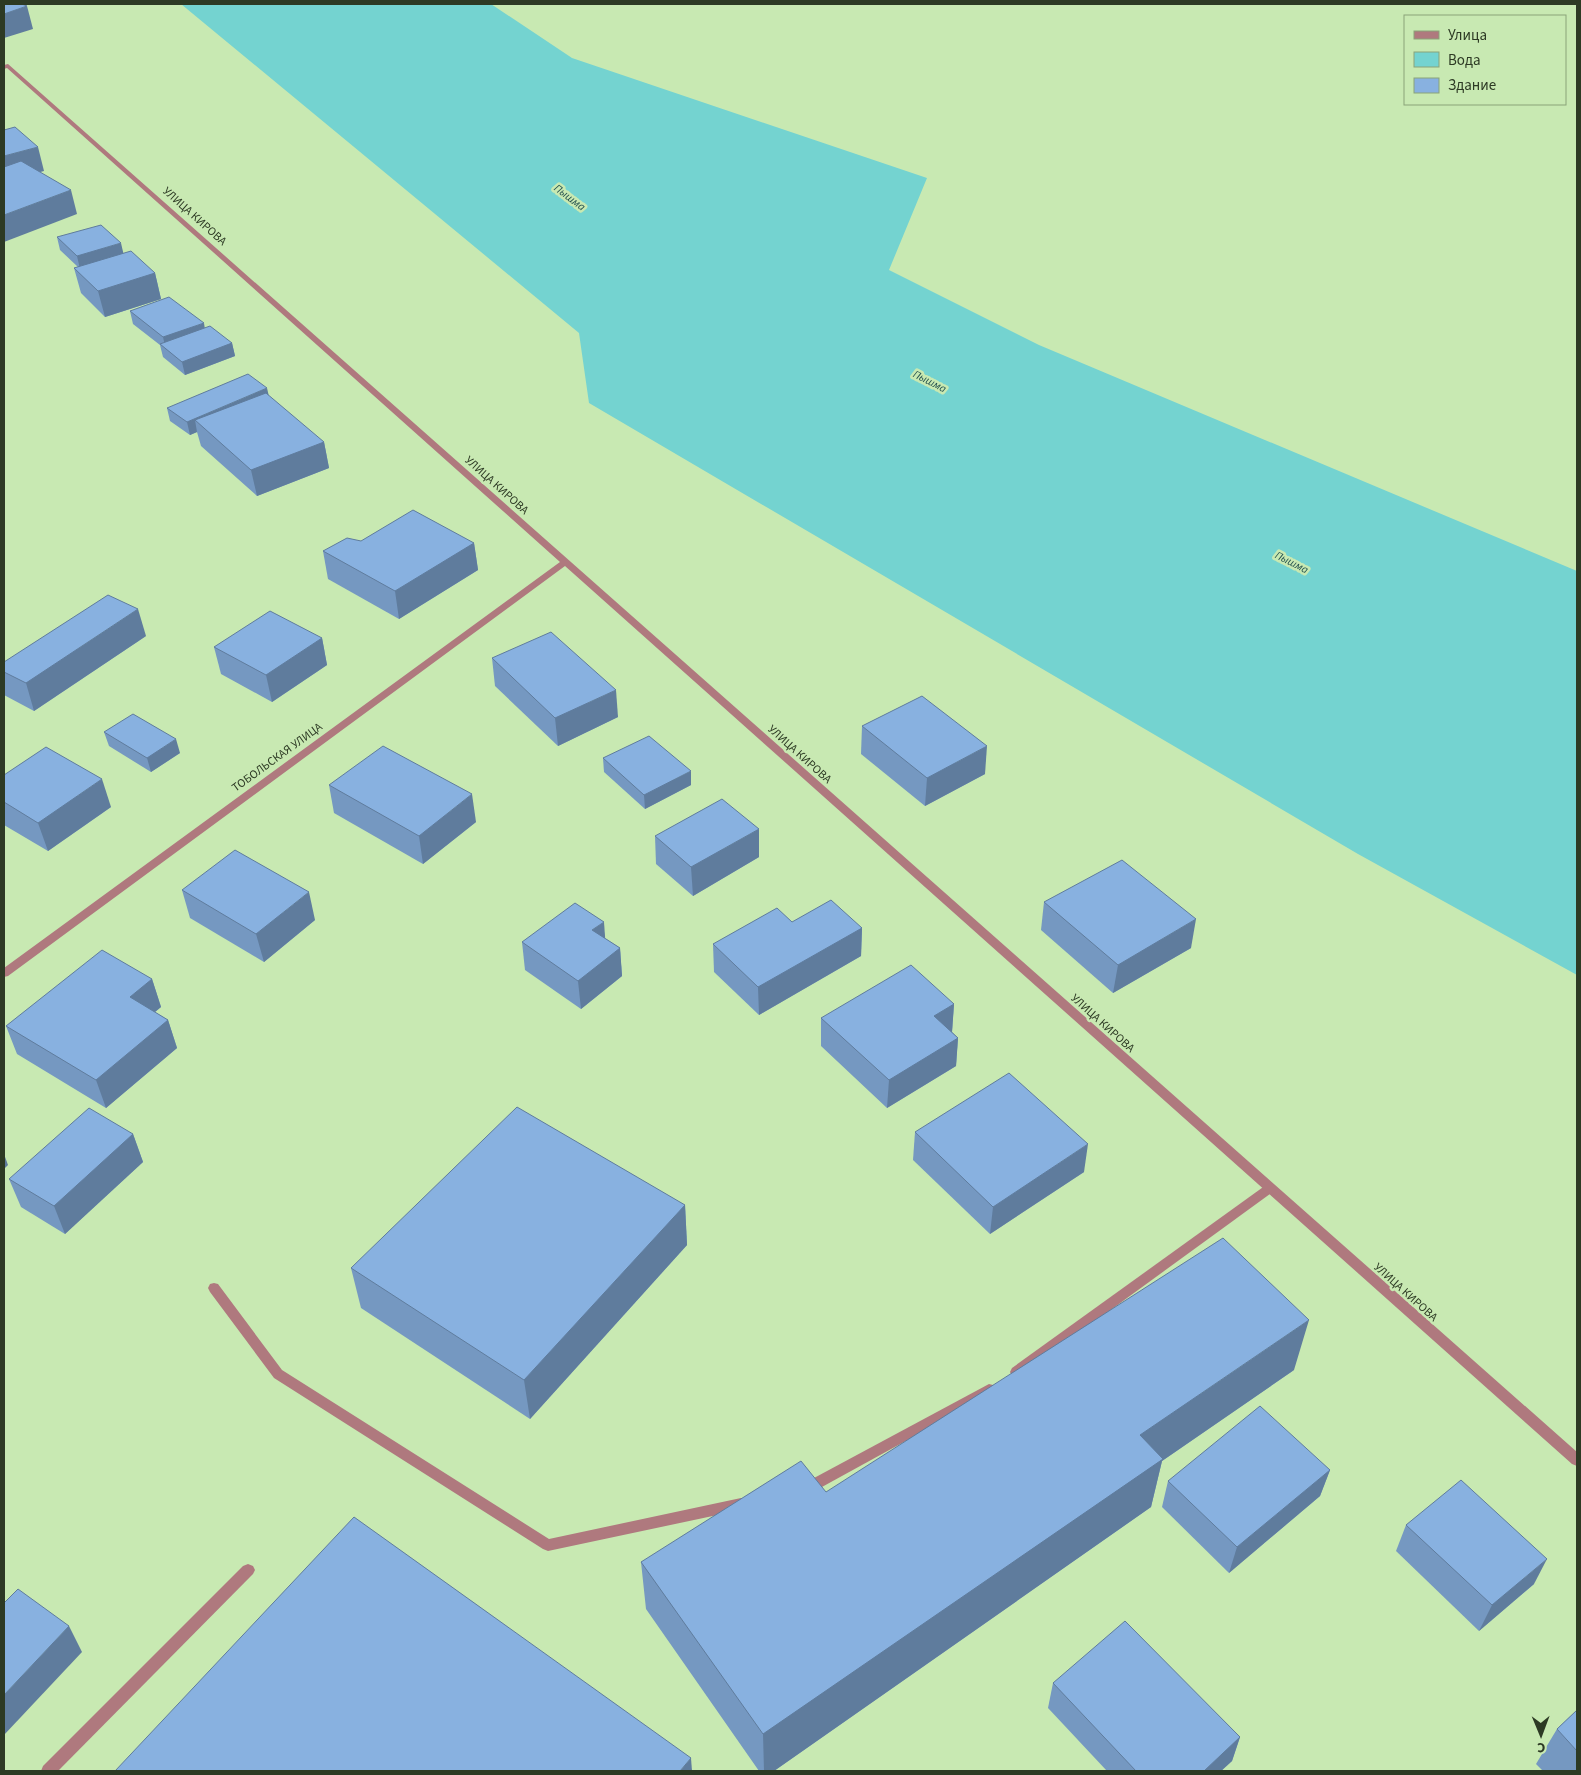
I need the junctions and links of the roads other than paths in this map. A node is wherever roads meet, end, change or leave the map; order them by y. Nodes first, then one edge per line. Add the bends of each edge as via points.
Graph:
1 (6, 66) edge
2 (565, 562) junction
3 (4, 973) edge
4 (1270, 1188) junction
5 (214, 1288) dead end
6 (1577, 1460) edge
7 (793, 1493) edge
8 (755, 1501) edge
9 (248, 1570) dead end
10 (48, 1771) edge

1 - 2 street, УЛИЦА КИРОВА
2 - 3 street, ТОБОЛЬСКАЯ УЛИЦА
2 - 4 street, УЛИЦА КИРОВА
4 - 6 street, УЛИЦА КИРОВА
4 - 7 street via 1004,1380
5 - 8 street via 278,1374 548,1544
9 - 10 street

